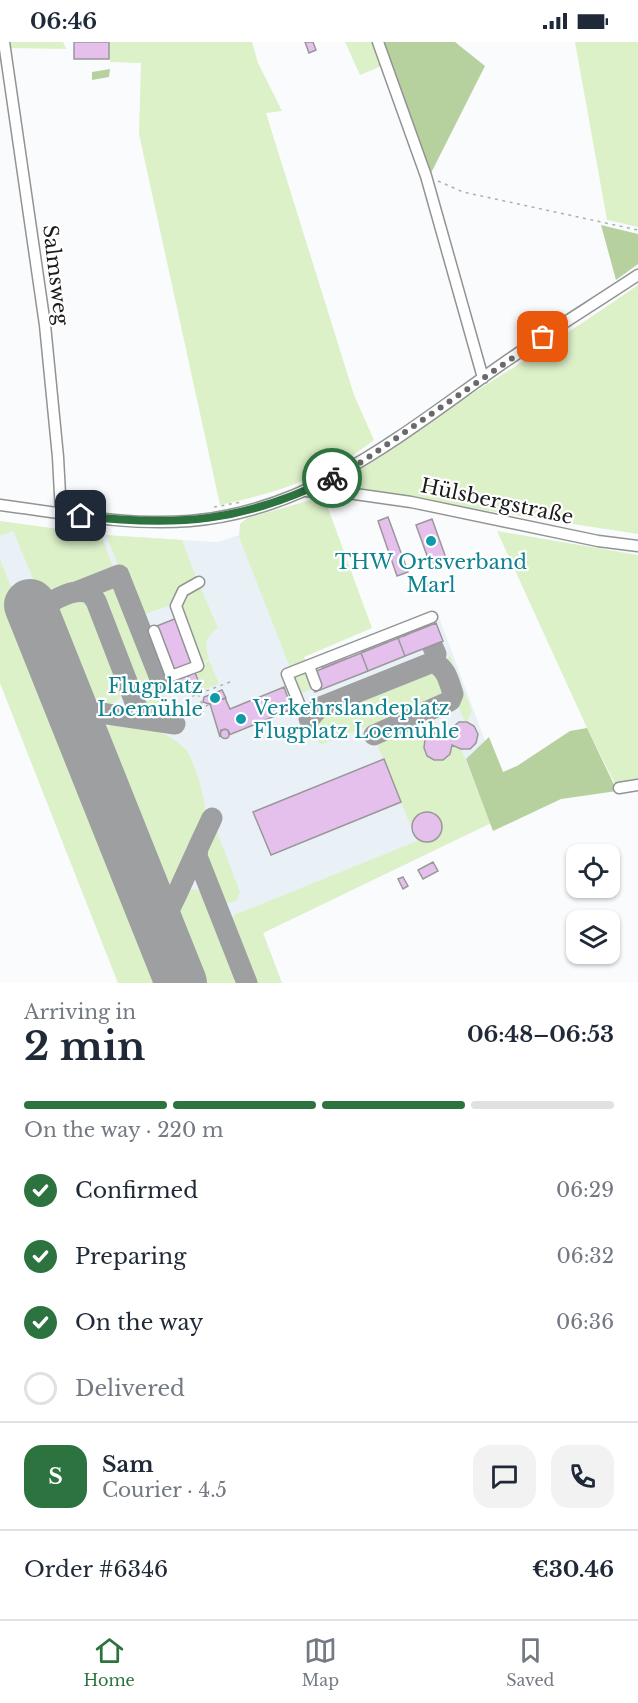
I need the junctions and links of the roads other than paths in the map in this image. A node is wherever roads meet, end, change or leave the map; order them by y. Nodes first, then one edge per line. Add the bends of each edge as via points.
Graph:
1 (4, 42) edge
2 (378, 42) edge
3 (638, 275) edge
4 (483, 378) junction
5 (337, 476) junction
6 (306, 491) junction
7 (348, 493) junction
8 (0, 505) edge
9 (61, 513) junction
10 (638, 546) edge
11 (199, 582) dead end
12 (432, 617) dead end
13 (154, 631) dead end
14 (309, 666) junction
15 (316, 685) dead end
16 (300, 706) dead end
17 (638, 785) edge
18 (619, 788) dead end

1 - 9 street, Salmsweg via 45,325
2 - 4 street via 426,176
3 - 4 street
4 - 5 street
5 - 6 street
5 - 7 street
6 - 7 street, Hülsbergstraße
6 - 9 street via 258,509 190,521 133,521
7 - 10 street, Hülsbergstraße
8 - 9 street
11 - 13 street via 183,591 176,606 198,666 171,676
12 - 14 street
14 - 15 street
14 - 16 street via 287,674
17 - 18 street

